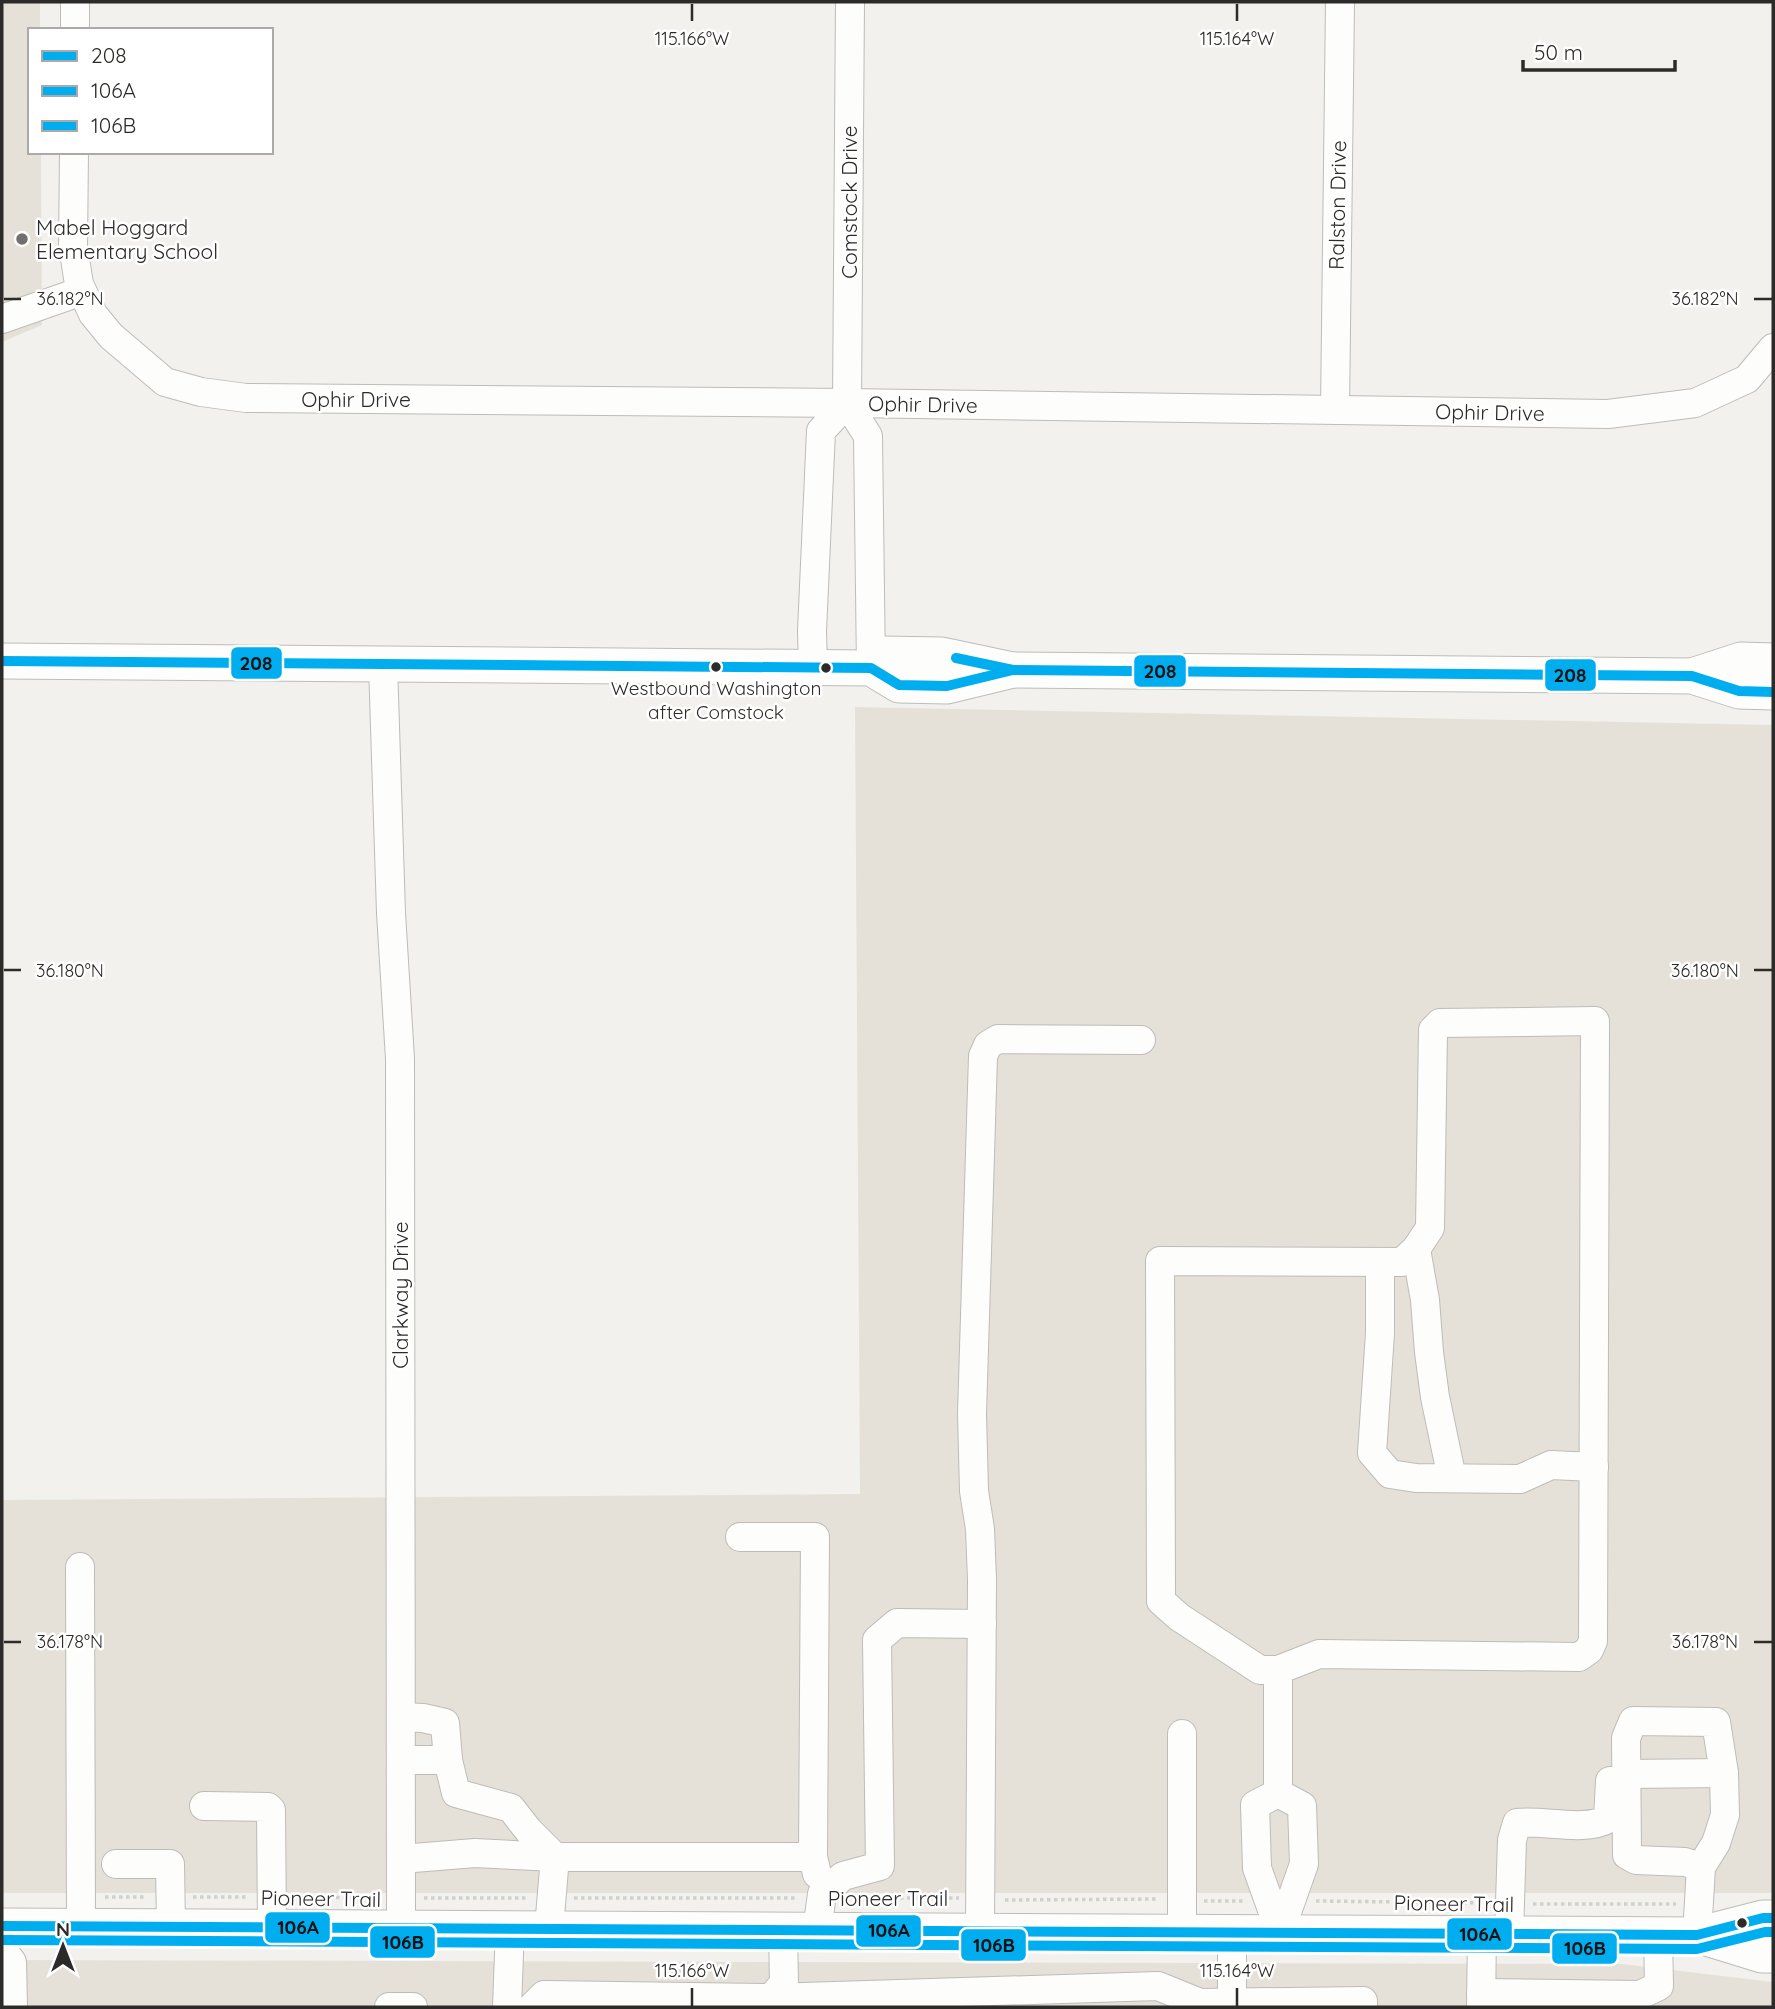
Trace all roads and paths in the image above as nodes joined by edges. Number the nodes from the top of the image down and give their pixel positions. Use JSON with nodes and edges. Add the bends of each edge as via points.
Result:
{"nodes":[{"id":1,"x":75,"y":2,"type":"edge"},
{"id":2,"x":850,"y":2,"type":"edge"},
{"id":3,"x":1340,"y":2,"type":"edge"},
{"id":4,"x":75,"y":28,"type":"edge"},
{"id":5,"x":74,"y":154,"type":"edge"},
{"id":6,"x":82,"y":291,"type":"junction"},
{"id":7,"x":2,"y":319,"type":"edge"},
{"id":8,"x":1773,"y":348,"type":"edge"},
{"id":9,"x":847,"y":403,"type":"junction"},
{"id":10,"x":1335,"y":409,"type":"junction"},
{"id":11,"x":2,"y":661,"type":"edge"},
{"id":12,"x":1773,"y":661,"type":"edge"},
{"id":13,"x":383,"y":664,"type":"junction"},
{"id":14,"x":813,"y":668,"type":"junction"},
{"id":15,"x":871,"y":668,"type":"junction"},
{"id":16,"x":1692,"y":676,"type":"junction"},
{"id":17,"x":1773,"y":692,"type":"edge"},
{"id":18,"x":1141,"y":1040,"type":"dead end"},
{"id":19,"x":1416,"y":1249,"type":"junction"},
{"id":20,"x":1380,"y":1262,"type":"junction"},
{"id":21,"x":1594,"y":1467,"type":"junction"},
{"id":22,"x":1452,"y":1478,"type":"junction"},
{"id":23,"x":740,"y":1537,"type":"dead end"},
{"id":24,"x":80,"y":1567,"type":"dead end"},
{"id":25,"x":982,"y":1624,"type":"junction"},
{"id":26,"x":1278,"y":1670,"type":"junction"},
{"id":27,"x":401,"y":1717,"type":"junction"},
{"id":28,"x":1182,"y":1734,"type":"dead end"},
{"id":29,"x":401,"y":1760,"type":"junction"},
{"id":30,"x":448,"y":1760,"type":"junction"},
{"id":31,"x":1618,"y":1772,"type":"junction"},
{"id":32,"x":1724,"y":1773,"type":"junction"},
{"id":33,"x":1278,"y":1793,"type":"junction"},
{"id":34,"x":204,"y":1806,"type":"dead end"},
{"id":35,"x":555,"y":1857,"type":"junction"},
{"id":36,"x":813,"y":1857,"type":"junction"},
{"id":37,"x":401,"y":1859,"type":"junction"},
{"id":38,"x":116,"y":1864,"type":"dead end"},
{"id":39,"x":1701,"y":1867,"type":"junction"},
{"id":40,"x":820,"y":1907,"type":"junction"},
{"id":41,"x":1280,"y":1911,"type":"junction"},
{"id":42,"x":81,"y":1912,"type":"junction"},
{"id":43,"x":171,"y":1912,"type":"junction"},
{"id":44,"x":272,"y":1912,"type":"junction"},
{"id":45,"x":401,"y":1913,"type":"junction"},
{"id":46,"x":550,"y":1913,"type":"junction"},
{"id":47,"x":980,"y":1914,"type":"junction"},
{"id":48,"x":1182,"y":1916,"type":"junction"},
{"id":49,"x":1773,"y":1918,"type":"edge"},
{"id":50,"x":1698,"y":1919,"type":"junction"},
{"id":51,"x":1500,"y":1924,"type":"junction"},
{"id":52,"x":510,"y":1928,"type":"junction"},
{"id":53,"x":783,"y":1930,"type":"junction"},
{"id":54,"x":1232,"y":1932,"type":"junction"},
{"id":55,"x":1658,"y":1935,"type":"junction"},
{"id":56,"x":3,"y":1941,"type":"edge"},
{"id":57,"x":1773,"y":1955,"type":"edge"},
{"id":58,"x":1481,"y":2000,"type":"edge"},
{"id":59,"x":1621,"y":2001,"type":"edge"},
{"id":60,"x":771,"y":2003,"type":"edge"},
{"id":61,"x":1232,"y":2003,"type":"junction"},
{"id":62,"x":1200,"y":2005,"type":"edge"},
{"id":63,"x":13,"y":2007,"type":"edge"},
{"id":64,"x":389,"y":2007,"type":"edge"},
{"id":65,"x":413,"y":2007,"type":"edge"},
{"id":66,"x":507,"y":2007,"type":"edge"},
{"id":67,"x":532,"y":2007,"type":"edge"},
{"id":68,"x":1363,"y":2007,"type":"edge"}],
"edges":[{"from":1,"to":4,"type":"street"},
{"from":2,"to":9,"type":"street","name":"Comstock Drive"},
{"from":3,"to":10,"type":"street","name":"Ralston Drive"},
{"from":5,"to":6,"type":"street","name":"Ophir Drive","via":[[73,246]]},
{"from":6,"to":7,"type":"street"},
{"from":6,"to":9,"type":"street","name":"Ophir Drive","via":[[111,336],[165,382],[201,392],[246,398]]},
{"from":8,"to":10,"type":"street","name":"Ophir Drive","via":[[1747,379],[1695,403],[1608,414]]},
{"from":9,"to":10,"type":"street","name":"Ophir Drive"},
{"from":9,"to":14,"type":"street","via":[[821,431]]},
{"from":9,"to":15,"type":"street","via":[[868,436]]},
{"from":11,"to":13,"type":"main road"},
{"from":12,"to":16,"type":"main road","via":[[1741,660]]},
{"from":13,"to":14,"type":"main road"},
{"from":13,"to":27,"type":"street","name":"Clarkway Drive","via":[[400,1059]]},
{"from":14,"to":15,"type":"main road"},
{"from":15,"to":16,"type":"main road","via":[[899,685],[947,686],[1013,670]]},
{"from":16,"to":17,"type":"main road","via":[[1739,691]]},
{"from":18,"to":25,"type":"street","via":[[998,1039],[988,1045],[983,1056],[972,1414]]},
{"from":19,"to":20,"type":"street","via":[[1402,1262]]},
{"from":19,"to":21,"type":"street","via":[[1430,1228],[1433,1030],[1440,1023],[1595,1021]]},
{"from":19,"to":22,"type":"street","via":[[1435,1397]]},
{"from":20,"to":22,"type":"street","via":[[1372,1453],[1390,1474]]},
{"from":20,"to":26,"type":"street","via":[[1160,1261],[1161,1601],[1179,1618],[1260,1670]]},
{"from":21,"to":22,"type":"street","via":[[1551,1465],[1520,1479]]},
{"from":21,"to":26,"type":"street","via":[[1593,1641],[1579,1657],[1319,1654]]},
{"from":23,"to":36,"type":"street","via":[[815,1537]]},
{"from":24,"to":42,"type":"street"},
{"from":25,"to":40,"type":"street","via":[[897,1623],[877,1640],[880,1866],[843,1876]]},
{"from":25,"to":47,"type":"street"},
{"from":26,"to":33,"type":"street"},
{"from":27,"to":29,"type":"street","name":"Clarkway Drive"},
{"from":27,"to":30,"type":"street","via":[[445,1723]]},
{"from":28,"to":48,"type":"street"},
{"from":29,"to":30,"type":"street"},
{"from":29,"to":37,"type":"street","name":"Clarkway Drive"},
{"from":30,"to":35,"type":"street","via":[[456,1793],[511,1808]]},
{"from":31,"to":32,"type":"street"},
{"from":31,"to":32,"type":"street","via":[[1633,1721],[1716,1722]]},
{"from":31,"to":39,"type":"street","via":[[1627,1855]]},
{"from":31,"to":51,"type":"street","via":[[1608,1819],[1596,1825],[1517,1823]]},
{"from":32,"to":39,"type":"street","via":[[1726,1815]]},
{"from":33,"to":41,"type":"street","via":[[1255,1805],[1257,1868]]},
{"from":33,"to":41,"type":"street","via":[[1302,1806],[1304,1864]]},
{"from":34,"to":44,"type":"street","via":[[271,1810]]},
{"from":35,"to":36,"type":"street"},
{"from":35,"to":37,"type":"street","via":[[475,1853]]},
{"from":35,"to":46,"type":"street"},
{"from":36,"to":40,"type":"street"},
{"from":37,"to":45,"type":"street","name":"Clarkway Drive"},
{"from":38,"to":43,"type":"street","via":[[170,1864]]},
{"from":39,"to":50,"type":"street"},
{"from":40,"to":46,"type":"path","name":"Pioneer Trail"},
{"from":40,"to":47,"type":"main road"},
{"from":40,"to":47,"type":"path","name":"Pioneer Trail"},
{"from":40,"to":53,"type":"main road"},
{"from":41,"to":48,"type":"path","name":"Pioneer Trail"},
{"from":41,"to":51,"type":"main road"},
{"from":41,"to":51,"type":"path","name":"Pioneer Trail"},
{"from":41,"to":54,"type":"main road"},
{"from":42,"to":43,"type":"main road"},
{"from":42,"to":43,"type":"path","name":"Pioneer Trail"},
{"from":42,"to":56,"type":"main road"},
{"from":43,"to":44,"type":"main road"},
{"from":43,"to":44,"type":"path","name":"Pioneer Trail"},
{"from":44,"to":45,"type":"main road"},
{"from":44,"to":45,"type":"path","name":"Pioneer Trail"},
{"from":45,"to":46,"type":"path","name":"Pioneer Trail"},
{"from":45,"to":52,"type":"main road"},
{"from":46,"to":52,"type":"main road"},
{"from":46,"to":53,"type":"main road"},
{"from":47,"to":48,"type":"main road"},
{"from":47,"to":48,"type":"path","name":"Pioneer Trail"},
{"from":48,"to":54,"type":"main road"},
{"from":49,"to":50,"type":"main road"},
{"from":50,"to":51,"type":"path","name":"Pioneer Trail"},
{"from":50,"to":55,"type":"main road"},
{"from":50,"to":57,"type":"main road","via":[[1762,1955]]},
{"from":51,"to":55,"type":"main road"},
{"from":51,"to":58,"type":"street"},
{"from":52,"to":66,"type":"street"},
{"from":53,"to":60,"type":"street","via":[[784,1983]]},
{"from":54,"to":61,"type":"street"},
{"from":55,"to":59,"type":"street","via":[[1659,1986]]},
{"from":56,"to":63,"type":"street","via":[[12,1962]]},
{"from":58,"to":59,"type":"street"},
{"from":60,"to":62,"type":"street","via":[[1158,1986]]},
{"from":60,"to":67,"type":"street","via":[[544,1995]]},
{"from":61,"to":62,"type":"street"},
{"from":61,"to":68,"type":"street","via":[[1363,2001]]},
{"from":64,"to":65,"type":"street"}]}
